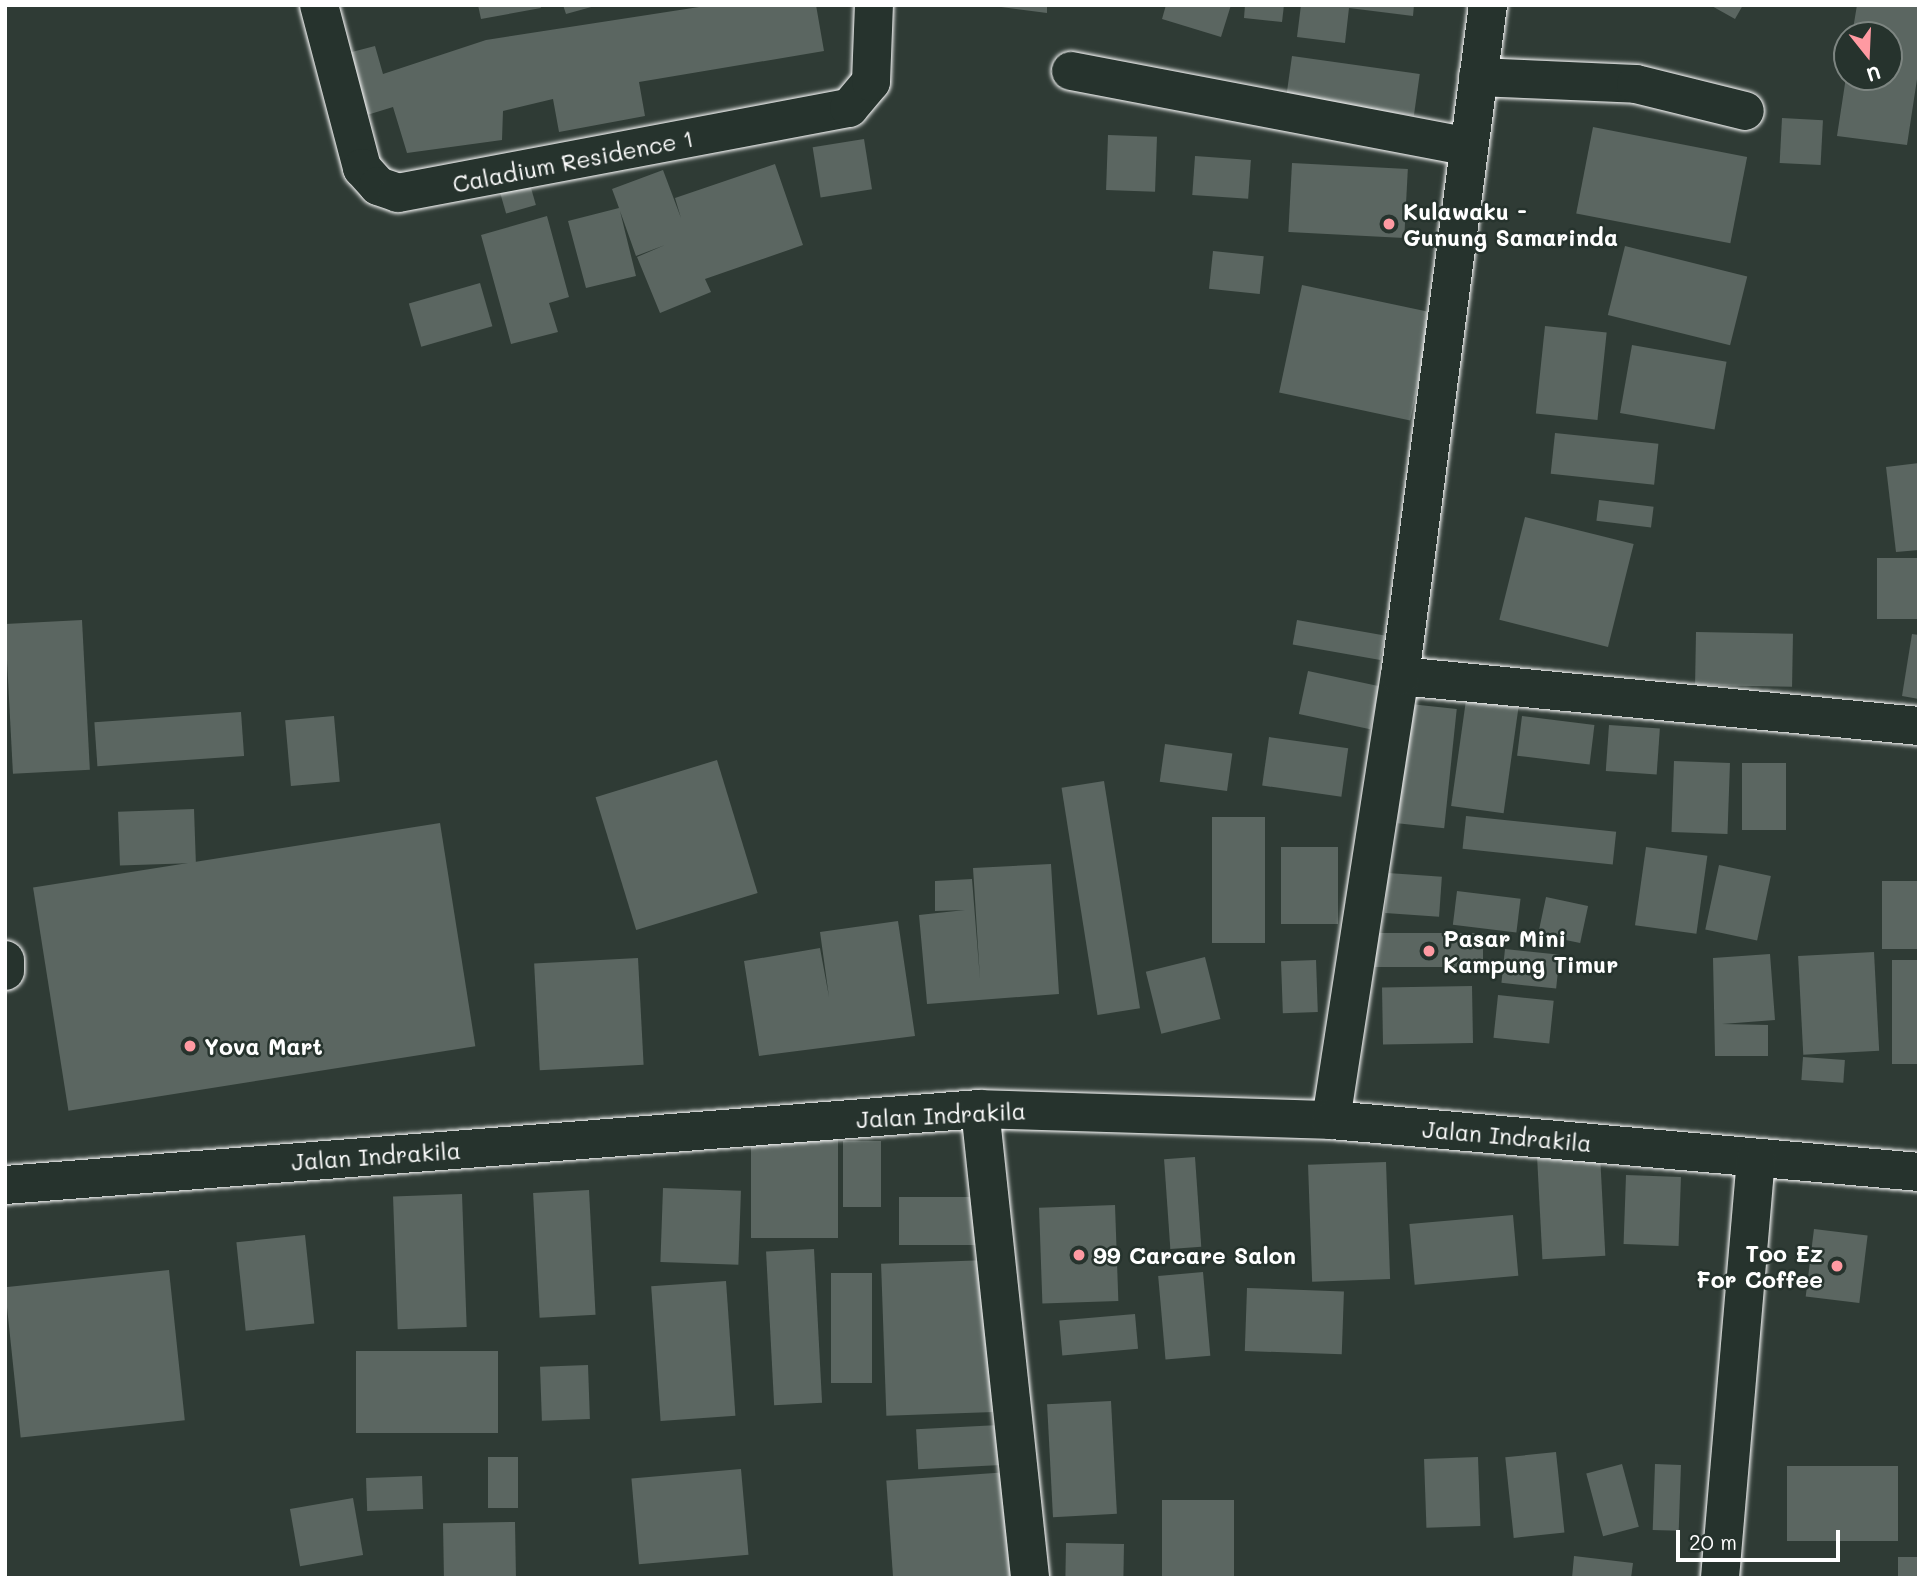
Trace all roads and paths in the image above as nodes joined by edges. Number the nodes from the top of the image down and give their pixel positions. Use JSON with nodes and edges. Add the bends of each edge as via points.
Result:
{"nodes":[{"id":1,"x":319,"y":5,"type":"edge"},
{"id":2,"x":874,"y":5,"type":"edge"},
{"id":3,"x":1488,"y":5,"type":"edge"},
{"id":4,"x":1071,"y":71,"type":"dead end"},
{"id":5,"x":1478,"y":77,"type":"junction"},
{"id":6,"x":1745,"y":110,"type":"dead end"},
{"id":7,"x":1469,"y":147,"type":"junction"},
{"id":8,"x":1400,"y":676,"type":"junction"},
{"id":9,"x":1919,"y":726,"type":"edge"},
{"id":10,"x":5,"y":960,"type":"edge"},
{"id":11,"x":5,"y":971,"type":"edge"},
{"id":12,"x":980,"y":1109,"type":"junction"},
{"id":13,"x":1331,"y":1120,"type":"junction"},
{"id":14,"x":1756,"y":1159,"type":"junction"},
{"id":15,"x":1919,"y":1172,"type":"edge"},
{"id":16,"x":5,"y":1185,"type":"edge"},
{"id":17,"x":1030,"y":1578,"type":"edge"},
{"id":18,"x":1720,"y":1578,"type":"edge"}],
"edges":[{"from":1,"to":2,"type":"street","name":"Caladium Residence 1","via":[[362,168],[378,186],[398,193],[849,108],[871,82]]},
{"from":3,"to":5,"type":"street"},
{"from":4,"to":7,"type":"street"},
{"from":5,"to":6,"type":"street","via":[[1636,84]]},
{"from":5,"to":7,"type":"street"},
{"from":7,"to":8,"type":"street"},
{"from":8,"to":9,"type":"street"},
{"from":8,"to":13,"type":"street"},
{"from":10,"to":11,"type":"street"},
{"from":12,"to":13,"type":"street","name":"Jalan Indrakila"},
{"from":12,"to":16,"type":"street","name":"Jalan Indrakila"},
{"from":12,"to":17,"type":"street"},
{"from":13,"to":14,"type":"street","name":"Jalan Indrakila"},
{"from":14,"to":15,"type":"street","name":"Jalan Indrakila"},
{"from":14,"to":18,"type":"street"}]}
